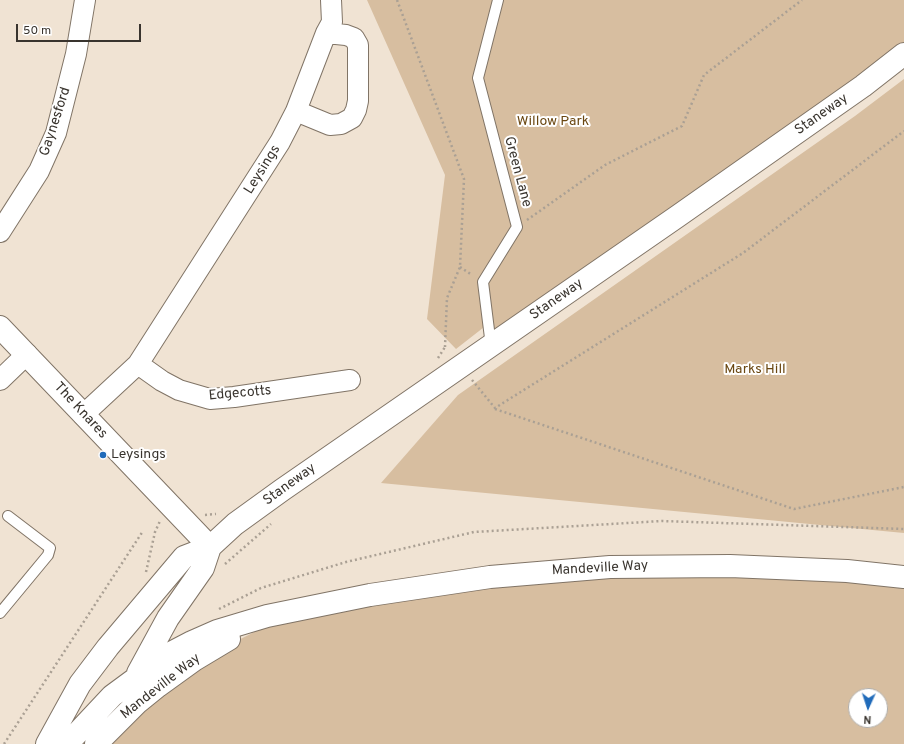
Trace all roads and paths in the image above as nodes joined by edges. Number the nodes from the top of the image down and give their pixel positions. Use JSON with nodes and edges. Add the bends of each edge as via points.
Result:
{"nodes":[{"id":1,"x":85,"y":0,"type":"edge"},
{"id":2,"x":331,"y":0,"type":"edge"},
{"id":3,"x":397,"y":0,"type":"edge"},
{"id":4,"x":498,"y":0,"type":"edge"},
{"id":5,"x":802,"y":0,"type":"edge"},
{"id":6,"x":326,"y":33,"type":"junction"},
{"id":7,"x":904,"y":54,"type":"edge"},
{"id":8,"x":296,"y":111,"type":"junction"},
{"id":9,"x":904,"y":131,"type":"edge"},
{"id":10,"x":517,"y":227,"type":"junction"},
{"id":11,"x":0,"y":232,"type":"edge"},
{"id":12,"x":0,"y":327,"type":"edge"},
{"id":13,"x":491,"y":346,"type":"junction"},
{"id":14,"x":445,"y":348,"type":"dead end"},
{"id":15,"x":27,"y":354,"type":"junction"},
{"id":16,"x":138,"y":364,"type":"junction"},
{"id":17,"x":461,"y":367,"type":"junction"},
{"id":18,"x":0,"y":380,"type":"edge"},
{"id":19,"x":350,"y":380,"type":"dead end"},
{"id":20,"x":495,"y":408,"type":"junction"},
{"id":21,"x":83,"y":416,"type":"junction"},
{"id":22,"x":904,"y":487,"type":"edge"},
{"id":23,"x":8,"y":516,"type":"dead end"},
{"id":24,"x":276,"y":519,"type":"dead end"},
{"id":25,"x":904,"y":529,"type":"edge"},
{"id":26,"x":143,"y":532,"type":"dead end"},
{"id":27,"x":210,"y":547,"type":"junction"},
{"id":28,"x":221,"y":568,"type":"dead end"},
{"id":29,"x":904,"y":577,"type":"edge"},
{"id":30,"x":298,"y":610,"type":"junction"},
{"id":31,"x":215,"y":612,"type":"dead end"},
{"id":32,"x":0,"y":613,"type":"edge"},
{"id":33,"x":136,"y":678,"type":"junction"},
{"id":34,"x":99,"y":740,"type":"edge"},
{"id":35,"x":4,"y":744,"type":"edge"},
{"id":36,"x":47,"y":744,"type":"edge"},
{"id":37,"x":67,"y":744,"type":"edge"}],
"edges":[{"from":1,"to":11,"type":"street","name":"Gaynesford","via":[[76,54],[56,133],[39,171]]},
{"from":2,"to":6,"type":"street","name":"Leysings","via":[[332,22]]},
{"from":3,"to":14,"type":"path","via":[[464,179],[460,267],[447,298]]},
{"from":4,"to":10,"type":"lane","name":"Green Lane","via":[[478,78]]},
{"from":5,"to":10,"type":"path","via":[[704,75],[682,126],[605,165]]},
{"from":6,"to":8,"type":"street","name":"Leysings"},
{"from":6,"to":8,"type":"street","via":[[354,38],[358,45],[356,110],[352,118],[341,124],[330,125]]},
{"from":7,"to":13,"type":"main road","name":"Staneway","via":[[850,95]]},
{"from":8,"to":16,"type":"street","name":"Leysings","via":[[280,142],[225,231]]},
{"from":9,"to":20,"type":"path","via":[[743,253]]},
{"from":10,"to":13,"type":"lane","name":"Green Lane","via":[[483,282]]},
{"from":12,"to":15,"type":"main road","name":"The Knares"},
{"from":13,"to":17,"type":"main road","name":"Staneway"},
{"from":15,"to":18,"type":"street"},
{"from":15,"to":21,"type":"main road","name":"The Knares"},
{"from":16,"to":19,"type":"street","name":"Edgecotts","via":[[179,390],[210,398],[234,397]]},
{"from":16,"to":21,"type":"street","name":"Leysings"},
{"from":17,"to":20,"type":"path"},
{"from":17,"to":27,"type":"main road","name":"Staneway","via":[[282,490],[235,524]]},
{"from":20,"to":22,"type":"path","via":[[794,509]]},
{"from":21,"to":27,"type":"main road","name":"The Knares"},
{"from":23,"to":32,"type":"lane","via":[[50,548],[48,555]]},
{"from":24,"to":28,"type":"path"},
{"from":25,"to":31,"type":"path","via":[[662,521],[474,532],[346,562],[268,586]]},
{"from":26,"to":35,"type":"path"},
{"from":27,"to":33,"type":"main road","name":"Staneway","via":[[203,568],[168,618]]},
{"from":27,"to":36,"type":"main road","name":"Staneway","via":[[184,557],[116,636],[80,684]]},
{"from":29,"to":30,"type":"main road","name":"Mandeville Way","via":[[847,571],[746,567],[610,566],[490,577],[370,595]]},
{"from":30,"to":33,"type":"main road","name":"Mandeville Way","via":[[217,631],[169,654]]},
{"from":30,"to":34,"type":"main road","name":"Mandeville Way","via":[[244,632],[194,660],[137,704]]},
{"from":33,"to":34,"type":"main road","name":"Staneway","via":[[111,724]]},
{"from":33,"to":37,"type":"main road","name":"Mandeville Way","via":[[96,711]]}]}
